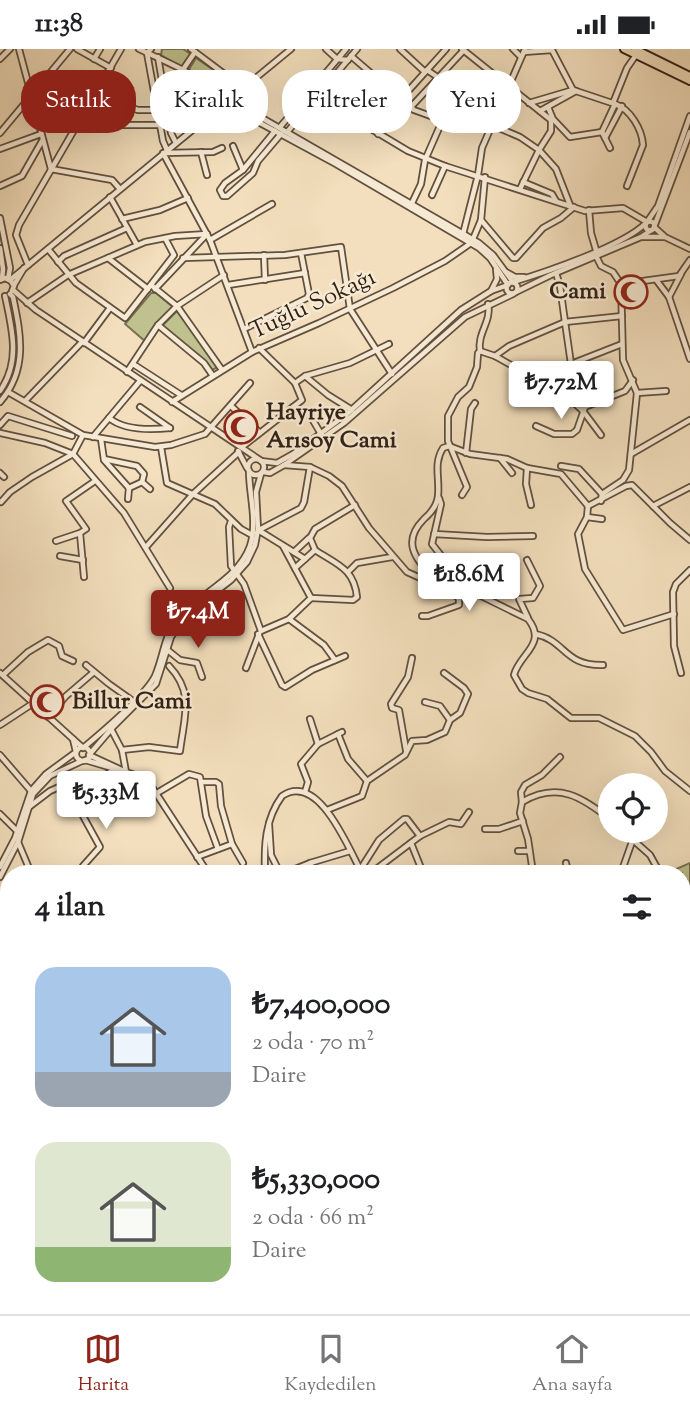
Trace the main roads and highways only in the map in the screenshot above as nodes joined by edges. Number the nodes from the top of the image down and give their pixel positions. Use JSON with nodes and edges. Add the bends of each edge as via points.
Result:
{"nodes":[{"id":1,"x":624,"y":49,"type":"edge"},
{"id":2,"x":635,"y":52,"type":"edge"},
{"id":3,"x":648,"y":52,"type":"edge"},
{"id":4,"x":688,"y":77,"type":"edge"},
{"id":5,"x":690,"y":88,"type":"edge"}],
"edges":[{"from":1,"to":2,"type":"main road"},
{"from":2,"to":3,"type":"main road"},
{"from":2,"to":4,"type":"main road"},
{"from":3,"to":4,"type":"main road"},
{"from":4,"to":5,"type":"main road"}]}
